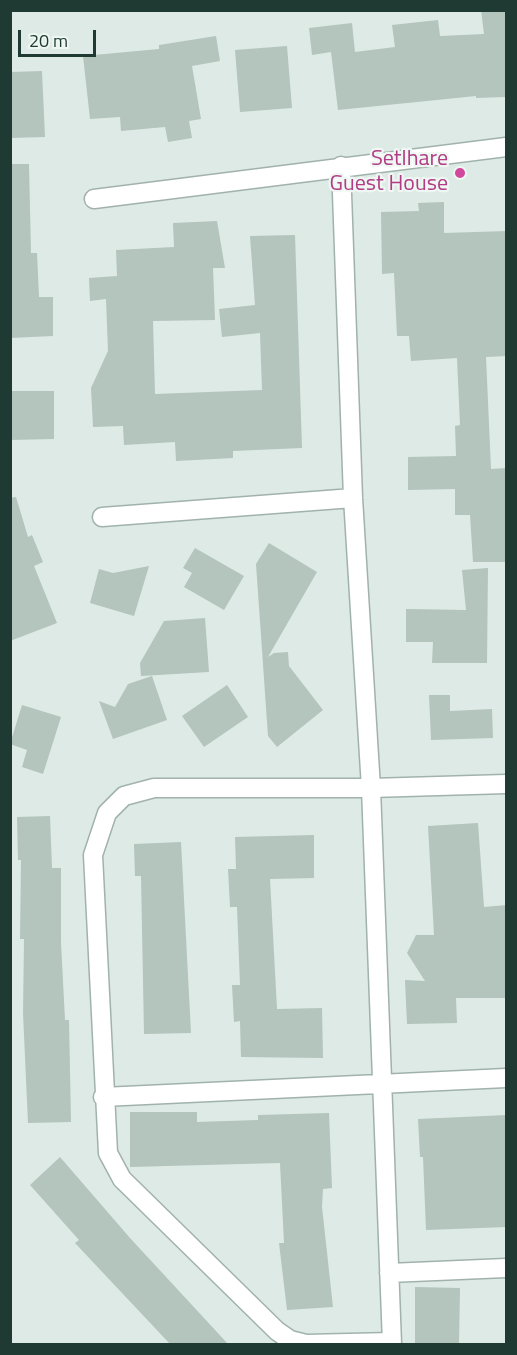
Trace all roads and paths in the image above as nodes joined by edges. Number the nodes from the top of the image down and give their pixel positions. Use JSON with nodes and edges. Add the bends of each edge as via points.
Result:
{"nodes":[{"id":1,"x":507,"y":147,"type":"edge"},
{"id":2,"x":341,"y":166,"type":"junction"},
{"id":3,"x":94,"y":199,"type":"dead end"},
{"id":4,"x":353,"y":498,"type":"junction"},
{"id":5,"x":102,"y":517,"type":"dead end"},
{"id":6,"x":507,"y":784,"type":"edge"},
{"id":7,"x":371,"y":788,"type":"junction"},
{"id":8,"x":507,"y":1078,"type":"edge"},
{"id":9,"x":384,"y":1085,"type":"junction"},
{"id":10,"x":103,"y":1096,"type":"junction"},
{"id":11,"x":507,"y":1268,"type":"edge"},
{"id":12,"x":389,"y":1273,"type":"junction"},
{"id":13,"x":392,"y":1343,"type":"edge"}],
"edges":[{"from":1,"to":2,"type":"street"},
{"from":2,"to":3,"type":"street"},
{"from":2,"to":4,"type":"street"},
{"from":4,"to":5,"type":"street"},
{"from":4,"to":7,"type":"street"},
{"from":6,"to":7,"type":"street"},
{"from":7,"to":9,"type":"street"},
{"from":7,"to":10,"type":"street","via":[[154,788],[124,796],[107,813],[93,855]]},
{"from":8,"to":9,"type":"street"},
{"from":9,"to":10,"type":"street"},
{"from":9,"to":12,"type":"street"},
{"from":10,"to":13,"type":"street","via":[[108,1153],[122,1179],[277,1331],[306,1344]]},
{"from":11,"to":12,"type":"street"},
{"from":12,"to":13,"type":"street"}]}
